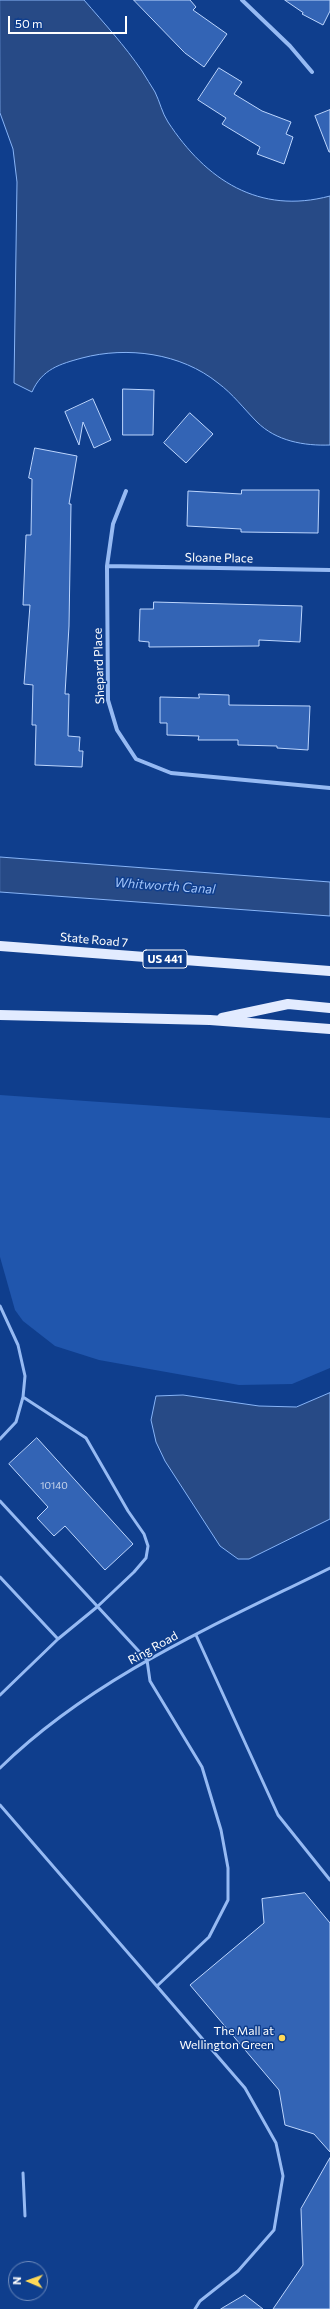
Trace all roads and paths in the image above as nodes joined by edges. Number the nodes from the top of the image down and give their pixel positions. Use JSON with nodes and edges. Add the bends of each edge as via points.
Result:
{"nodes":[{"id":1,"x":242,"y":0,"type":"edge"},
{"id":2,"x":312,"y":72,"type":"dead end"},
{"id":3,"x":126,"y":491,"type":"dead end"},
{"id":4,"x":107,"y":566,"type":"junction"},
{"id":5,"x":330,"y":570,"type":"edge"},
{"id":6,"x":330,"y":788,"type":"edge"},
{"id":7,"x":0,"y":946,"type":"edge"},
{"id":8,"x":330,"y":971,"type":"edge"},
{"id":9,"x":330,"y":1008,"type":"edge"},
{"id":10,"x":0,"y":1015,"type":"edge"},
{"id":11,"x":210,"y":1020,"type":"junction"},
{"id":12,"x":330,"y":1029,"type":"edge"},
{"id":13,"x":0,"y":1306,"type":"edge"},
{"id":14,"x":23,"y":1397,"type":"junction"},
{"id":15,"x":0,"y":1439,"type":"edge"},
{"id":16,"x":0,"y":1501,"type":"edge"},
{"id":17,"x":330,"y":1568,"type":"edge"},
{"id":18,"x":0,"y":1577,"type":"edge"},
{"id":19,"x":98,"y":1607,"type":"junction"},
{"id":20,"x":196,"y":1635,"type":"junction"},
{"id":21,"x":58,"y":1639,"type":"junction"},
{"id":22,"x":147,"y":1660,"type":"junction"},
{"id":23,"x":0,"y":1695,"type":"edge"},
{"id":24,"x":0,"y":1768,"type":"edge"},
{"id":25,"x":0,"y":1805,"type":"edge"},
{"id":26,"x":330,"y":1880,"type":"edge"},
{"id":27,"x":157,"y":1986,"type":"junction"},
{"id":28,"x":23,"y":2173,"type":"dead end"},
{"id":29,"x":25,"y":2216,"type":"dead end"},
{"id":30,"x":195,"y":2309,"type":"edge"}],
"edges":[{"from":1,"to":2,"type":"street","via":[[290,46]]},
{"from":3,"to":4,"type":"street","name":"Shepard Place","via":[[113,524]]},
{"from":4,"to":5,"type":"street","name":"Sloane Place"},
{"from":4,"to":6,"type":"street","name":"Shepard Place","via":[[108,700],[117,730],[136,759],[172,773]]},
{"from":7,"to":8,"type":"main road","name":"State Road 7","number":"US 441"},
{"from":9,"to":11,"type":"main road","via":[[288,1004]]},
{"from":10,"to":11,"type":"main road"},
{"from":11,"to":12,"type":"main road"},
{"from":13,"to":14,"type":"lane","via":[[18,1345],[25,1376]]},
{"from":14,"to":15,"type":"lane","via":[[16,1422]]},
{"from":14,"to":19,"type":"lane","via":[[86,1438],[144,1534],[148,1546],[146,1558]]},
{"from":16,"to":19,"type":"lane"},
{"from":17,"to":20,"type":"lane","name":"Ring Road"},
{"from":18,"to":21,"type":"lane"},
{"from":19,"to":21,"type":"lane"},
{"from":19,"to":22,"type":"lane"},
{"from":20,"to":22,"type":"lane","name":"Ring Road"},
{"from":20,"to":26,"type":"lane","via":[[278,1815]]},
{"from":21,"to":23,"type":"lane"},
{"from":22,"to":24,"type":"lane","name":"Ring Road","via":[[79,1704]]},
{"from":22,"to":27,"type":"lane","via":[[150,1681],[202,1767],[221,1830],[228,1868],[228,1900],[209,1936]]},
{"from":25,"to":27,"type":"lane"},
{"from":27,"to":30,"type":"lane","via":[[245,2088],[276,2143],[283,2176],[274,2230],[238,2271],[200,2301]]},
{"from":28,"to":29,"type":"lane"}]}
